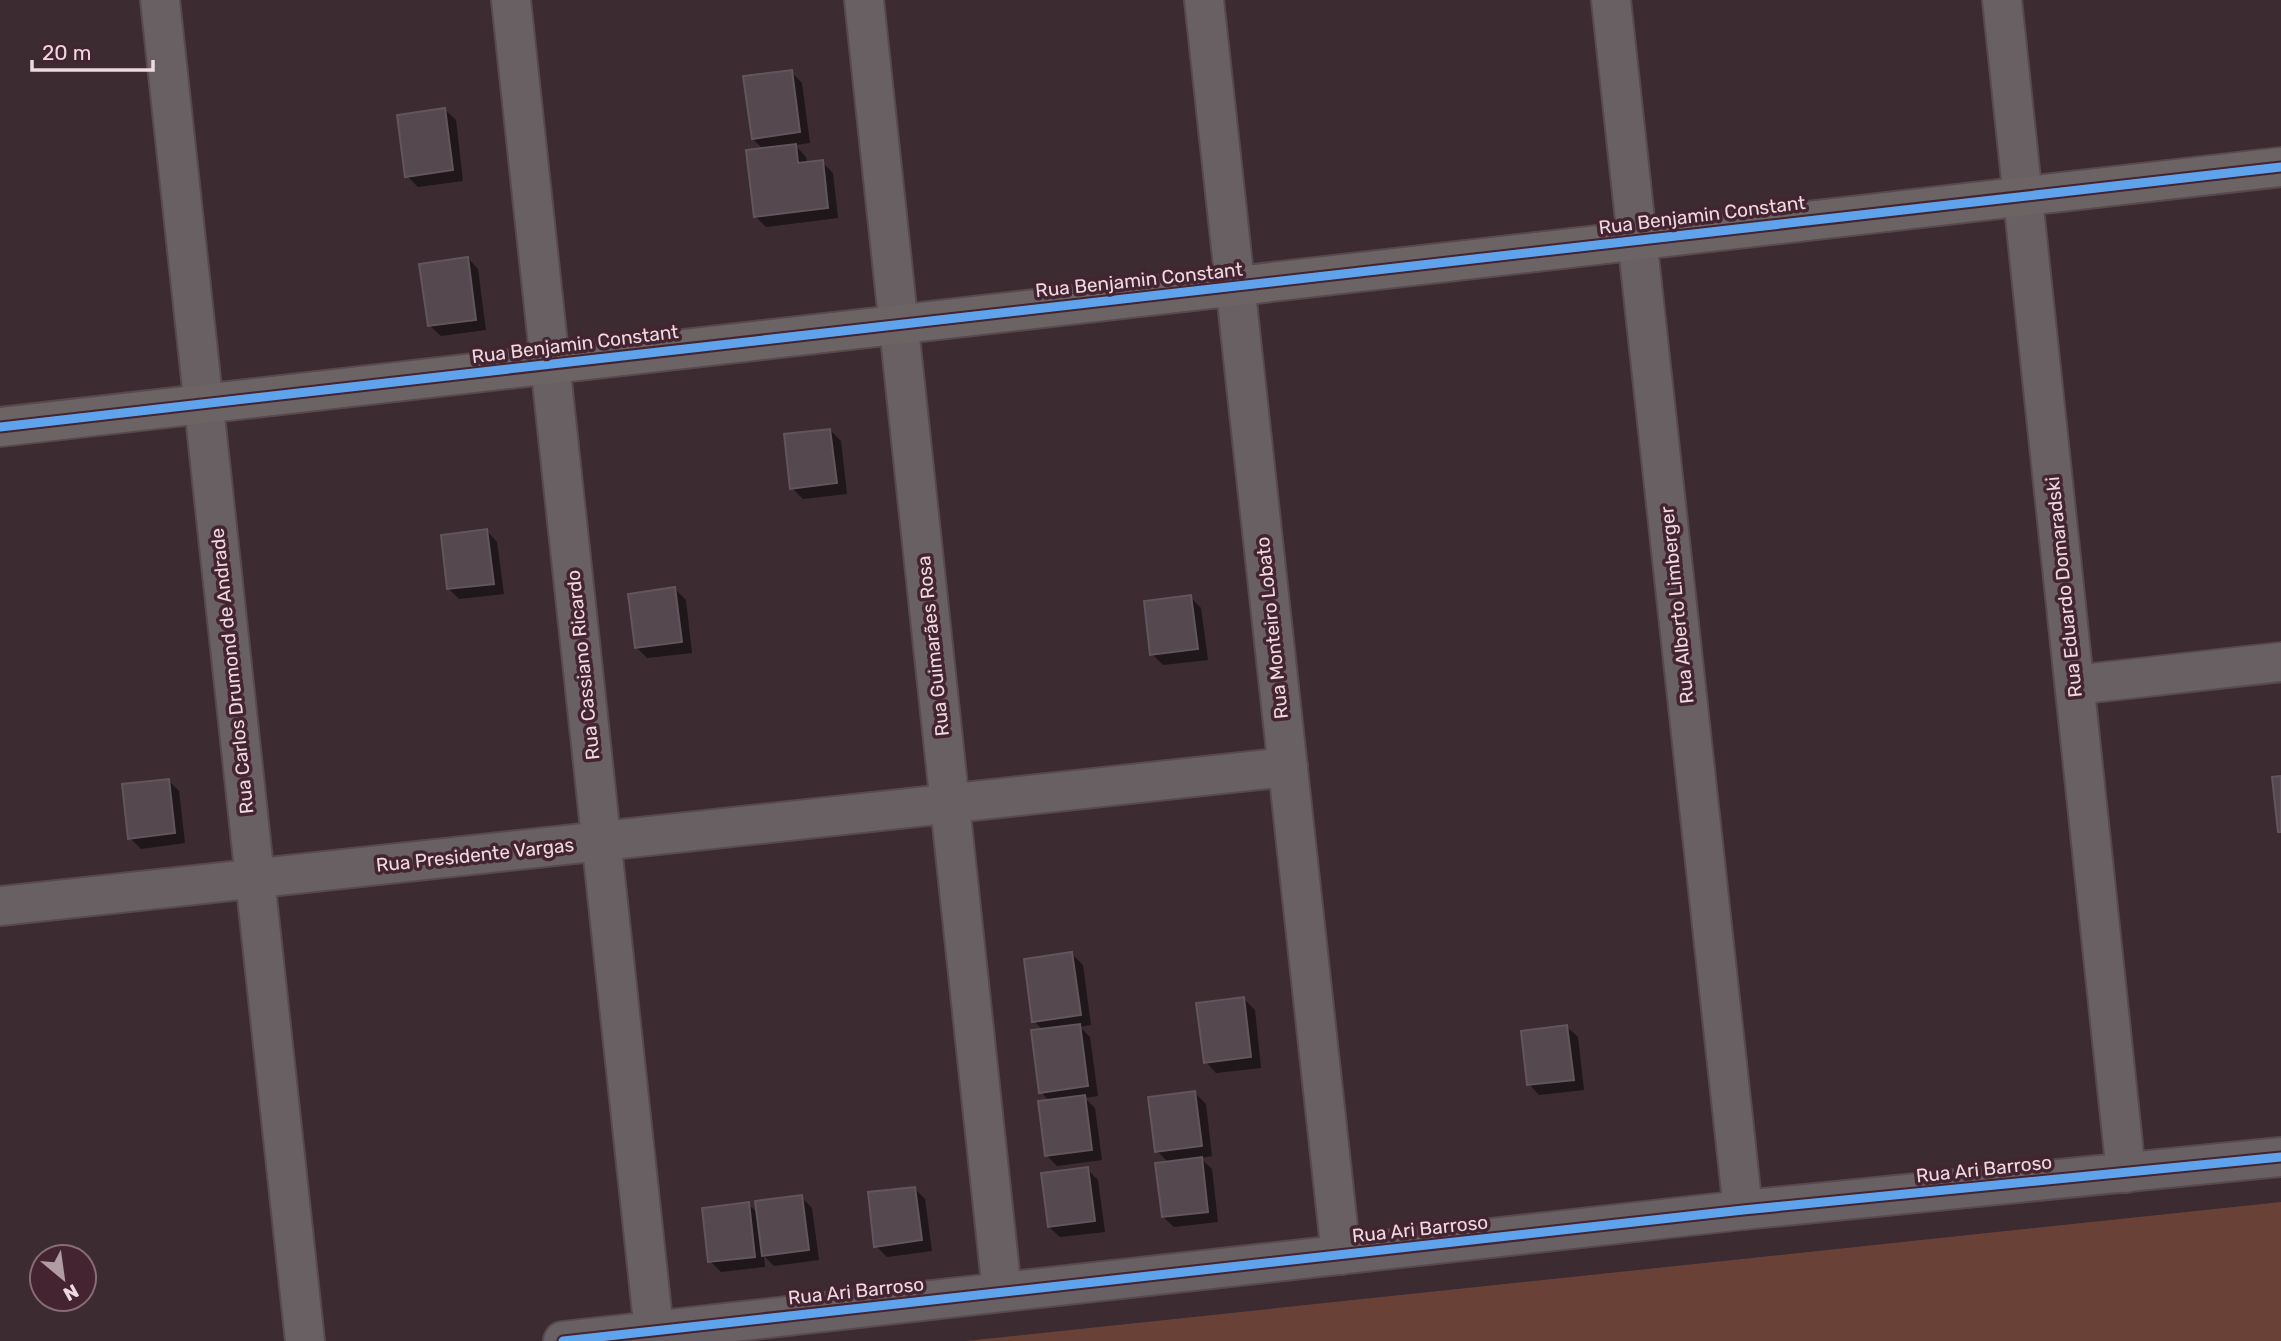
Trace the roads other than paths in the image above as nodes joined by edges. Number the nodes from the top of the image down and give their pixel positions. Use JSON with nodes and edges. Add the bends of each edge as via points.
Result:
{"nodes":[{"id":1,"x":160,"y":0,"type":"edge"},
{"id":2,"x":511,"y":0,"type":"edge"},
{"id":3,"x":864,"y":0,"type":"edge"},
{"id":4,"x":1204,"y":0,"type":"edge"},
{"id":5,"x":1611,"y":0,"type":"edge"},
{"id":6,"x":2002,"y":0,"type":"edge"},
{"id":7,"x":2281,"y":167,"type":"edge"},
{"id":8,"x":2023,"y":197,"type":"junction"},
{"id":9,"x":1637,"y":240,"type":"junction"},
{"id":10,"x":1235,"y":286,"type":"junction"},
{"id":11,"x":898,"y":325,"type":"junction"},
{"id":12,"x":551,"y":365,"type":"junction"},
{"id":13,"x":203,"y":404,"type":"junction"},
{"id":14,"x":0,"y":427,"type":"edge"},
{"id":15,"x":2281,"y":662,"type":"edge"},
{"id":16,"x":2075,"y":685,"type":"junction"},
{"id":17,"x":1287,"y":767,"type":"junction"},
{"id":18,"x":950,"y":804,"type":"junction"},
{"id":19,"x":601,"y":841,"type":"junction"},
{"id":20,"x":255,"y":879,"type":"junction"},
{"id":21,"x":0,"y":906,"type":"edge"},
{"id":22,"x":2281,"y":1157,"type":"edge"},
{"id":23,"x":2126,"y":1173,"type":"junction"},
{"id":24,"x":1743,"y":1210,"type":"junction"},
{"id":25,"x":1341,"y":1255,"type":"junction"},
{"id":26,"x":1002,"y":1292,"type":"junction"},
{"id":27,"x":654,"y":1331,"type":"junction"},
{"id":28,"x":305,"y":1341,"type":"edge"},
{"id":29,"x":563,"y":1341,"type":"edge"}],
"edges":[{"from":1,"to":13,"type":"street","name":"Rua Carlos Drumond de Andrade"},
{"from":2,"to":12,"type":"street","name":"Rua Cassiano Ricardo"},
{"from":3,"to":11,"type":"street","name":"Rua Guimarães Rosa"},
{"from":4,"to":10,"type":"street","name":"Rua Monteiro Lobato"},
{"from":5,"to":9,"type":"street","name":"Rua Alberto Limberger"},
{"from":6,"to":8,"type":"street","name":"Rua Eduardo Domaradski"},
{"from":7,"to":8,"type":"street","name":"Rua Benjamin Constant"},
{"from":8,"to":9,"type":"street","name":"Rua Benjamin Constant"},
{"from":8,"to":16,"type":"street","name":"Rua Eduardo Domaradski"},
{"from":9,"to":10,"type":"street","name":"Rua Benjamin Constant"},
{"from":9,"to":24,"type":"street","name":"Rua Alberto Limberger"},
{"from":10,"to":11,"type":"street","name":"Rua Benjamin Constant"},
{"from":10,"to":17,"type":"street","name":"Rua Monteiro Lobato"},
{"from":11,"to":12,"type":"street","name":"Rua Benjamin Constant"},
{"from":11,"to":18,"type":"street","name":"Rua Guimarães Rosa"},
{"from":12,"to":13,"type":"street","name":"Rua Benjamin Constant"},
{"from":12,"to":19,"type":"street","name":"Rua Cassiano Ricardo"},
{"from":13,"to":14,"type":"street","name":"Rua Benjamin Constant"},
{"from":13,"to":20,"type":"street","name":"Rua Carlos Drumond de Andrade"},
{"from":15,"to":16,"type":"street"},
{"from":16,"to":23,"type":"street","name":"Rua Eduardo Domaradski"},
{"from":17,"to":18,"type":"street","name":"Rua Presidente Vargas"},
{"from":17,"to":25,"type":"street","name":"Rua Monteiro Lobato"},
{"from":18,"to":19,"type":"street","name":"Rua Presidente Vargas"},
{"from":18,"to":26,"type":"street","name":"Rua Guimarães Rosa"},
{"from":19,"to":20,"type":"street","name":"Rua Presidente Vargas"},
{"from":19,"to":27,"type":"street","name":"Rua Cassiano Ricardo"},
{"from":20,"to":21,"type":"street","name":"Rua Presidente Vargas"},
{"from":20,"to":28,"type":"street","name":"Rua Carlos Drumond de Andrade"},
{"from":22,"to":23,"type":"street","name":"Rua Ari Barroso"},
{"from":23,"to":24,"type":"street","name":"Rua Ari Barroso"},
{"from":24,"to":25,"type":"street","name":"Rua Ari Barroso"},
{"from":25,"to":26,"type":"street","name":"Rua Ari Barroso"},
{"from":26,"to":27,"type":"street","name":"Rua Ari Barroso"},
{"from":27,"to":29,"type":"street","name":"Rua Ari Barroso"}]}
